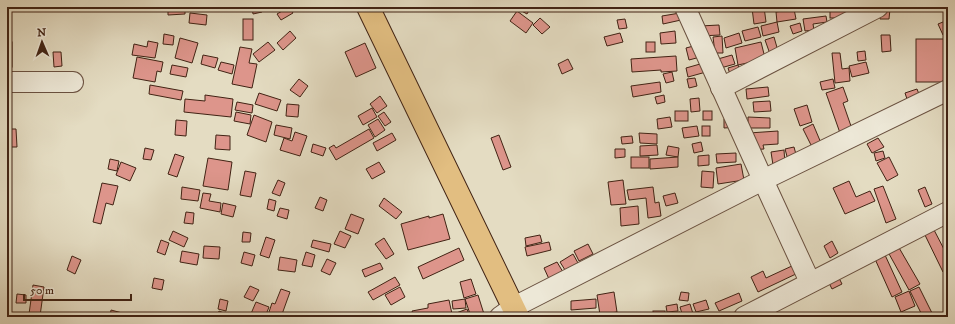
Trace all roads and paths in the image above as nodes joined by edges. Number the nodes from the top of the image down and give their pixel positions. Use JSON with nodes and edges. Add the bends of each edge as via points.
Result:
{"nodes":[{"id":1,"x":368,"y":7,"type":"edge"},
{"id":2,"x":685,"y":7,"type":"edge"},
{"id":3,"x":878,"y":7,"type":"edge"},
{"id":4,"x":7,"y":82,"type":"edge"},
{"id":5,"x":72,"y":82,"type":"dead end"},
{"id":6,"x":721,"y":88,"type":"junction"},
{"id":7,"x":948,"y":90,"type":"edge"},
{"id":8,"x":763,"y":180,"type":"junction"},
{"id":9,"x":948,"y":212,"type":"edge"},
{"id":10,"x":810,"y":282,"type":"junction"},
{"id":11,"x":511,"y":314,"type":"edge"},
{"id":12,"x":744,"y":317,"type":"edge"}],
"edges":[{"from":1,"to":11,"type":"main road"},
{"from":2,"to":6,"type":"street"},
{"from":3,"to":6,"type":"street"},
{"from":4,"to":5,"type":"street"},
{"from":6,"to":8,"type":"street"},
{"from":7,"to":8,"type":"street"},
{"from":8,"to":10,"type":"street"},
{"from":8,"to":11,"type":"street"},
{"from":9,"to":10,"type":"street"},
{"from":10,"to":12,"type":"street"}]}
